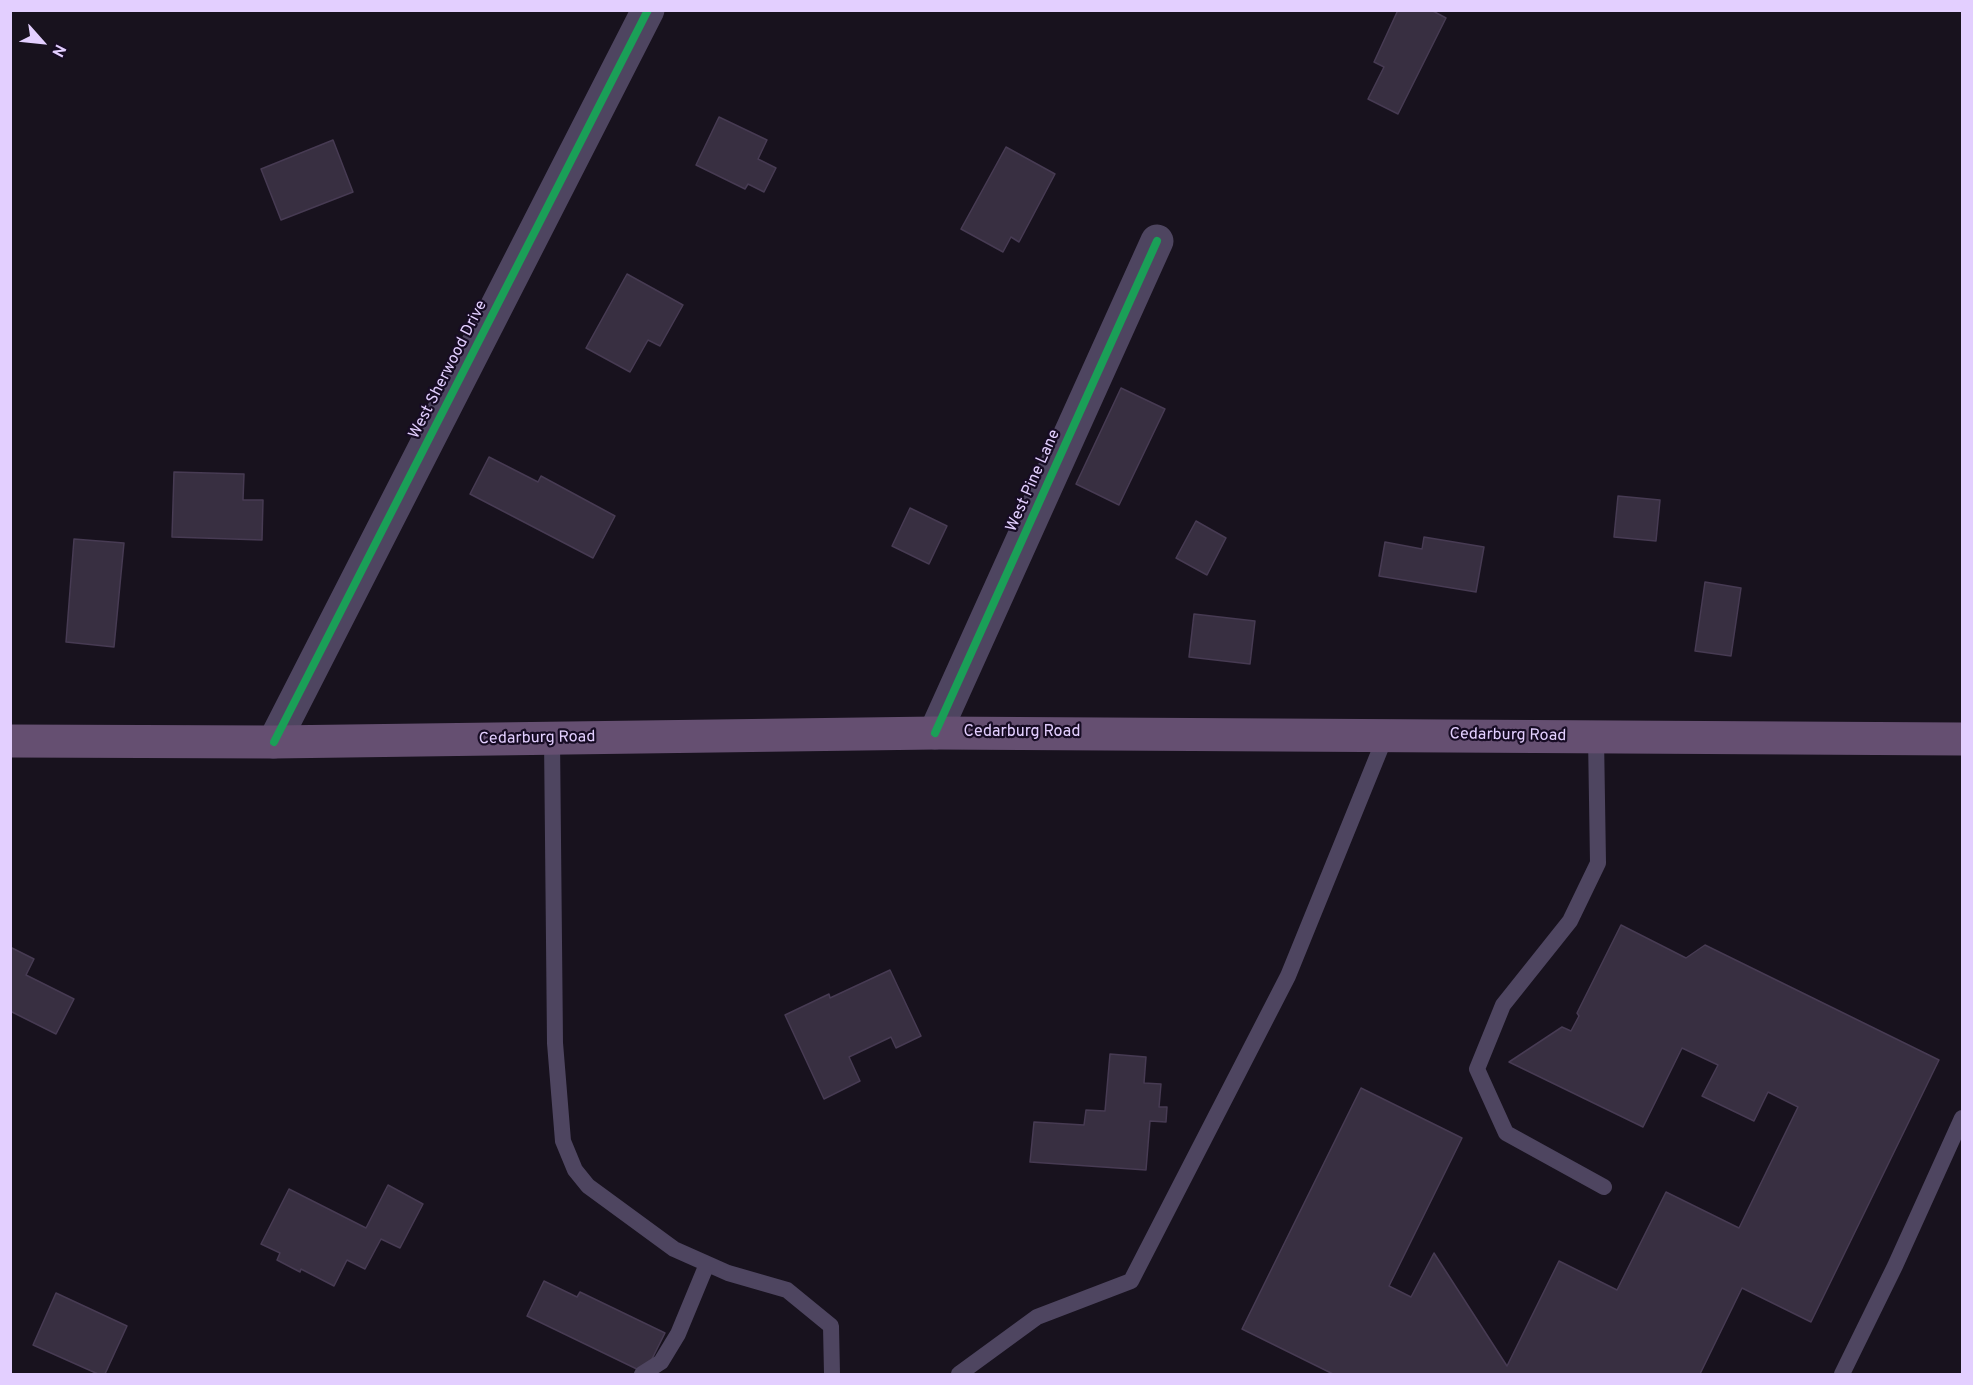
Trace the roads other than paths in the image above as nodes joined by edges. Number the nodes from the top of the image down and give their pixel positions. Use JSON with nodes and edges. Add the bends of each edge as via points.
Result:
{"nodes":[{"id":1,"x":648,"y":10,"type":"edge"},
{"id":2,"x":1157,"y":241,"type":"dead end"},
{"id":3,"x":935,"y":733,"type":"junction"},
{"id":4,"x":1386,"y":735,"type":"junction"},
{"id":5,"x":1596,"y":737,"type":"junction"},
{"id":6,"x":552,"y":738,"type":"junction"},
{"id":7,"x":1962,"y":739,"type":"edge"},
{"id":8,"x":10,"y":741,"type":"edge"},
{"id":9,"x":274,"y":742,"type":"junction"},
{"id":10,"x":1962,"y":1118,"type":"edge"},
{"id":11,"x":1604,"y":1187,"type":"dead end"},
{"id":12,"x":707,"y":1264,"type":"junction"},
{"id":13,"x":642,"y":1374,"type":"edge"},
{"id":14,"x":832,"y":1374,"type":"edge"},
{"id":15,"x":959,"y":1374,"type":"edge"},
{"id":16,"x":1842,"y":1374,"type":"edge"}],
"edges":[{"from":1,"to":9,"type":"street","name":"West Sherwood Drive"},
{"from":2,"to":3,"type":"street","name":"West Pine Lane"},
{"from":3,"to":4,"type":"main road","name":"Cedarburg Road"},
{"from":3,"to":6,"type":"main road","name":"Cedarburg Road"},
{"from":4,"to":5,"type":"main road","name":"Cedarburg Road"},
{"from":4,"to":15,"type":"lane","via":[[1288,976],[1131,1281],[1037,1317]]},
{"from":5,"to":7,"type":"main road","name":"Cedarburg Road"},
{"from":5,"to":11,"type":"lane","via":[[1598,863],[1570,921],[1503,1005],[1477,1069],[1506,1132]]},
{"from":6,"to":9,"type":"main road","name":"Cedarburg Road"},
{"from":6,"to":12,"type":"lane","via":[[555,1043],[563,1141],[575,1170],[588,1186],[674,1249]]},
{"from":8,"to":9,"type":"main road","name":"Cedarburg Road"},
{"from":10,"to":16,"type":"lane"},
{"from":12,"to":13,"type":"lane","via":[[678,1334],[661,1362]]},
{"from":12,"to":14,"type":"lane","via":[[787,1290],[831,1326]]}]}
